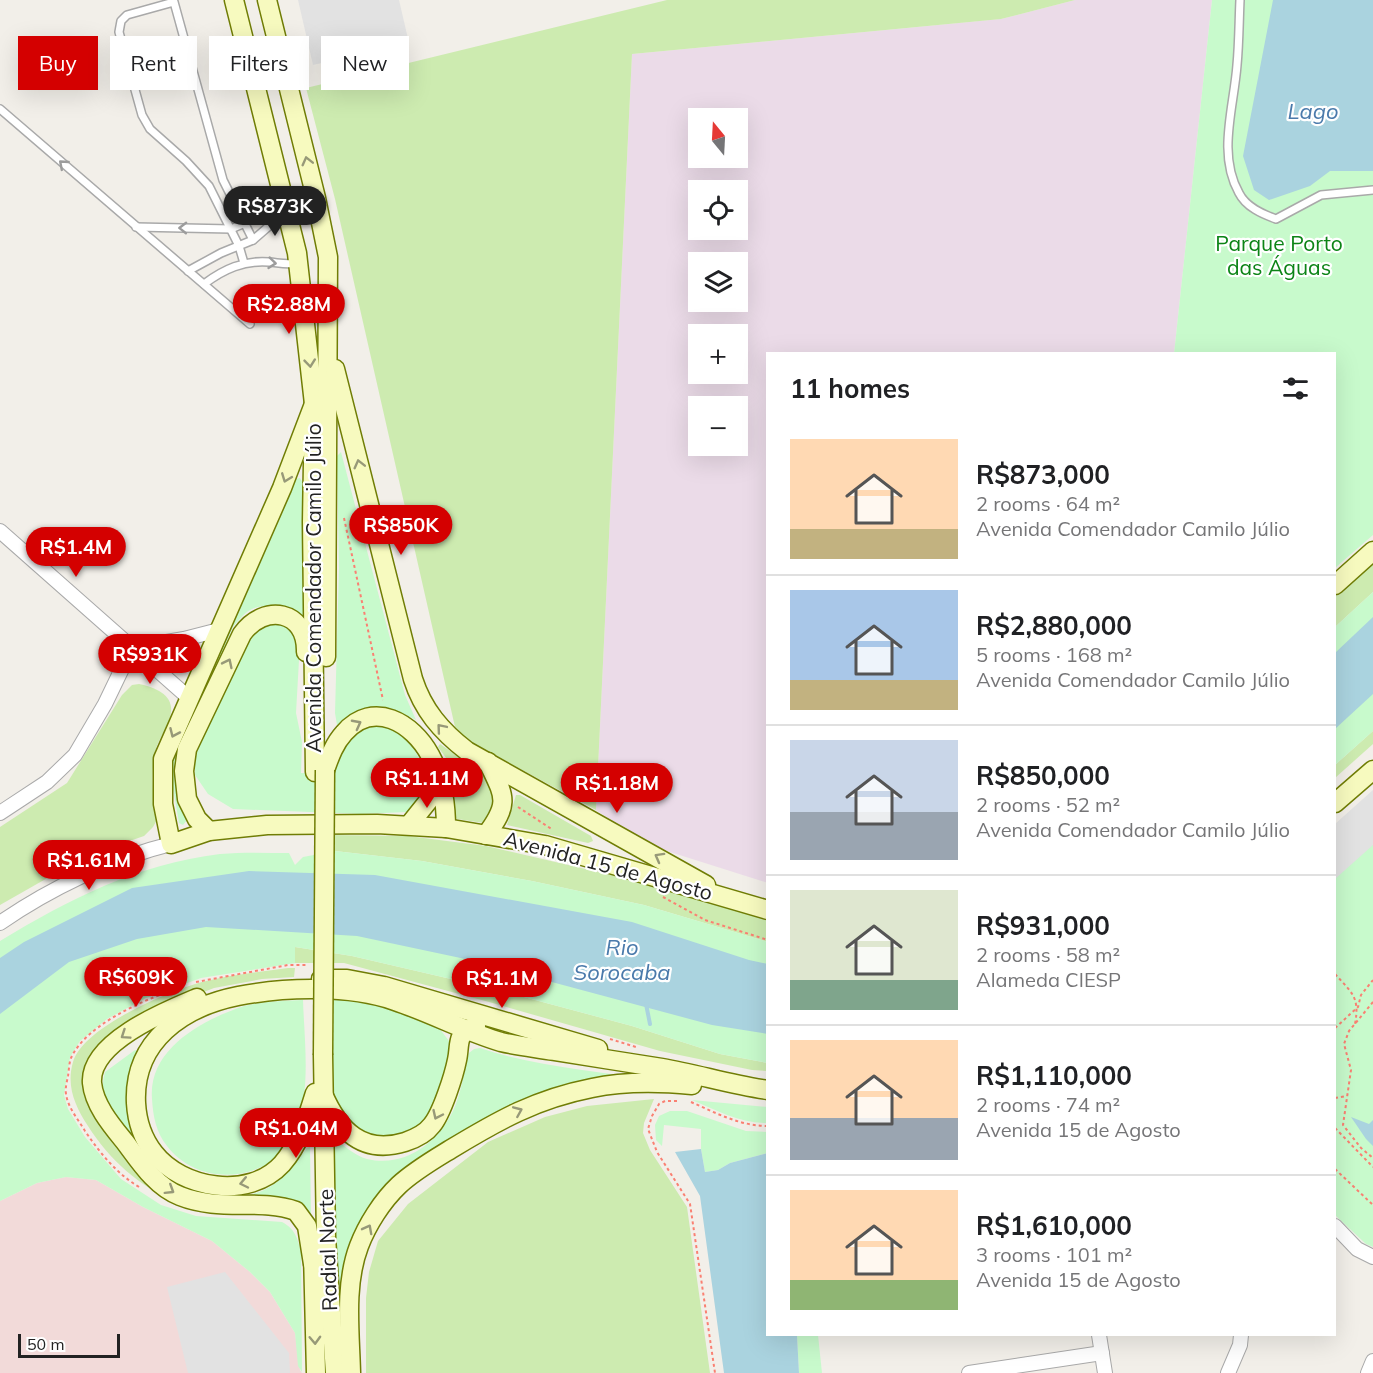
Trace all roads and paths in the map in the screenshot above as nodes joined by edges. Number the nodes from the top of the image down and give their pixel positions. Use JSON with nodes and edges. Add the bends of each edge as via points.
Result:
{"nodes":[{"id":1,"x":234,"y":0,"type":"edge"},
{"id":2,"x":267,"y":0,"type":"edge"},
{"id":3,"x":1240,"y":0,"type":"edge"},
{"id":4,"x":0,"y":109,"type":"edge"},
{"id":5,"x":224,"y":180,"type":"junction"},
{"id":6,"x":209,"y":186,"type":"junction"},
{"id":7,"x":1373,"y":190,"type":"edge"},
{"id":8,"x":286,"y":205,"type":"junction"},
{"id":9,"x":245,"y":223,"type":"junction"},
{"id":10,"x":136,"y":226,"type":"junction"},
{"id":11,"x":231,"y":229,"type":"junction"},
{"id":12,"x":253,"y":240,"type":"junction"},
{"id":13,"x":239,"y":246,"type":"junction"},
{"id":14,"x":244,"y":263,"type":"junction"},
{"id":15,"x":298,"y":263,"type":"junction"},
{"id":16,"x":189,"y":271,"type":"junction"},
{"id":17,"x":204,"y":284,"type":"junction"},
{"id":18,"x":249,"y":324,"type":"dead end"},
{"id":19,"x":329,"y":344,"type":"junction"},
{"id":20,"x":314,"y":404,"type":"junction"},
{"id":21,"x":344,"y":517,"type":"dead end"},
{"id":22,"x":0,"y":531,"type":"edge"},
{"id":23,"x":1373,"y":552,"type":"edge"},
{"id":24,"x":1336,"y":584,"type":"edge"},
{"id":25,"x":219,"y":630,"type":"junction"},
{"id":26,"x":132,"y":648,"type":"junction"},
{"id":27,"x":189,"y":698,"type":"junction"},
{"id":28,"x":388,"y":717,"type":"junction"},
{"id":29,"x":315,"y":742,"type":"junction"},
{"id":30,"x":430,"y":754,"type":"junction"},
{"id":31,"x":488,"y":762,"type":"junction"},
{"id":32,"x":1373,"y":770,"type":"edge"},
{"id":33,"x":320,"y":771,"type":"junction"},
{"id":34,"x":441,"y":785,"type":"junction"},
{"id":35,"x":504,"y":798,"type":"junction"},
{"id":36,"x":1336,"y":802,"type":"edge"},
{"id":37,"x":193,"y":812,"type":"junction"},
{"id":38,"x":0,"y":813,"type":"edge"},
{"id":39,"x":409,"y":825,"type":"junction"},
{"id":40,"x":446,"y":828,"type":"junction"},
{"id":41,"x":209,"y":831,"type":"junction"},
{"id":42,"x":486,"y":835,"type":"junction"},
{"id":43,"x":561,"y":836,"type":"dead end"},
{"id":44,"x":176,"y":843,"type":"junction"},
{"id":45,"x":657,"y":893,"type":"dead end"},
{"id":46,"x":727,"y":898,"type":"junction"},
{"id":47,"x":766,"y":909,"type":"edge"},
{"id":48,"x":0,"y":923,"type":"edge"},
{"id":49,"x":766,"y":939,"type":"edge"},
{"id":50,"x":1336,"y":975,"type":"edge"},
{"id":51,"x":1373,"y":980,"type":"edge"},
{"id":52,"x":1373,"y":1002,"type":"edge"},
{"id":53,"x":1358,"y":1007,"type":"junction"},
{"id":54,"x":443,"y":1020,"type":"junction"},
{"id":55,"x":1355,"y":1024,"type":"junction"},
{"id":56,"x":1336,"y":1027,"type":"edge"},
{"id":57,"x":467,"y":1030,"type":"junction"},
{"id":58,"x":543,"y":1032,"type":"junction"},
{"id":59,"x":457,"y":1061,"type":"junction"},
{"id":60,"x":660,"y":1068,"type":"junction"},
{"id":61,"x":766,"y":1090,"type":"edge"},
{"id":62,"x":766,"y":1090,"type":"edge"},
{"id":63,"x":319,"y":1094,"type":"junction"},
{"id":64,"x":1347,"y":1096,"type":"junction"},
{"id":65,"x":1336,"y":1098,"type":"edge"},
{"id":66,"x":766,"y":1126,"type":"edge"},
{"id":67,"x":1336,"y":1129,"type":"edge"},
{"id":68,"x":1373,"y":1158,"type":"edge"},
{"id":69,"x":1373,"y":1167,"type":"edge"},
{"id":70,"x":1336,"y":1170,"type":"edge"},
{"id":71,"x":1373,"y":1205,"type":"edge"},
{"id":72,"x":1336,"y":1227,"type":"edge"},
{"id":73,"x":1373,"y":1257,"type":"edge"},
{"id":74,"x":313,"y":1264,"type":"junction"},
{"id":75,"x":1100,"y":1336,"type":"edge"},
{"id":76,"x":1241,"y":1336,"type":"edge"},
{"id":77,"x":1102,"y":1353,"type":"junction"},
{"id":78,"x":1373,"y":1361,"type":"edge"},
{"id":79,"x":316,"y":1373,"type":"edge"},
{"id":80,"x":335,"y":1373,"type":"edge"},
{"id":81,"x":351,"y":1373,"type":"edge"},
{"id":82,"x":715,"y":1373,"type":"edge"},
{"id":83,"x":969,"y":1373,"type":"edge"},
{"id":84,"x":1105,"y":1373,"type":"edge"},
{"id":85,"x":1228,"y":1373,"type":"edge"},
{"id":86,"x":1368,"y":1373,"type":"edge"}],
"edges":[{"from":1,"to":8,"type":"main road","name":"Avenida Comendador Camilo Júlio"},
{"from":19,"to":2,"type":"main road","name":"Avenida Comendador Camilo Júlio","one_way":true,"via":[[328,257]]},
{"from":3,"to":7,"type":"lane","via":[[1228,164],[1239,195],[1257,211],[1276,219],[1321,195]]},
{"from":10,"to":4,"type":"lane","one_way":true},
{"from":5,"to":6,"type":"lane"},
{"from":5,"to":6,"type":"lane","via":[[174,2],[127,15],[119,32],[142,115],[150,129]]},
{"from":5,"to":9,"type":"lane"},
{"from":6,"to":11,"type":"lane"},
{"from":8,"to":12,"type":"lane"},
{"from":8,"to":15,"type":"main road","name":"Avenida Comendador Camilo Júlio"},
{"from":9,"to":11,"type":"lane"},
{"from":9,"to":12,"type":"lane"},
{"from":11,"to":10,"type":"lane","one_way":true},
{"from":10,"to":16,"type":"lane"},
{"from":11,"to":13,"type":"lane"},
{"from":12,"to":13,"type":"lane"},
{"from":13,"to":14,"type":"lane"},
{"from":13,"to":16,"type":"lane"},
{"from":14,"to":15,"type":"lane","one_way":true},
{"from":14,"to":17,"type":"lane","via":[[219,272]]},
{"from":15,"to":20,"type":"main road","name":"Avenida Comendador Camilo Júlio","one_way":true},
{"from":16,"to":17,"type":"lane"},
{"from":17,"to":18,"type":"lane"},
{"from":31,"to":19,"type":"main road","one_way":true,"via":[[446,735],[419,698]]},
{"from":19,"to":33,"type":"main road","name":"Avenida Comendador Camilo Júlio"},
{"from":20,"to":25,"type":"main road","name":"Avenida Comendador Camilo Júlio","one_way":true,"via":[[282,488]]},
{"from":20,"to":29,"type":"main road","name":"Avenida Comendador Camilo Júlio"},
{"from":21,"to":28,"type":"path"},
{"from":22,"to":26,"type":"street"},
{"from":23,"to":24,"type":"main road"},
{"from":25,"to":26,"type":"street"},
{"from":25,"to":27,"type":"main road","name":"Avenida Comendador Camilo Júlio"},
{"from":26,"to":27,"type":"street"},
{"from":26,"to":38,"type":"street","via":[[75,756],[47,782]]},
{"from":27,"to":44,"type":"main road","name":"Avenida Comendador Camilo Júlio","one_way":true,"via":[[163,759],[163,804]]},
{"from":28,"to":30,"type":"main road","via":[[410,729]]},
{"from":33,"to":28,"type":"main road","one_way":true,"via":[[345,730],[361,720]]},
{"from":29,"to":33,"type":"main road","name":"Avenida Comendador Camilo Júlio"},
{"from":37,"to":29,"type":"main road","one_way":true,"via":[[187,799],[184,771],[187,749],[242,634],[260,617],[281,615],[301,628],[306,646],[305,695]]},
{"from":30,"to":34,"type":"main road"},
{"from":30,"to":35,"type":"path"},
{"from":31,"to":35,"type":"main road"},
{"from":46,"to":31,"type":"main road","one_way":true},
{"from":32,"to":36,"type":"main road"},
{"from":33,"to":63,"type":"main road","name":"Radial Norte","bridge":true},
{"from":34,"to":39,"type":"main road"},
{"from":34,"to":40,"type":"main road"},
{"from":35,"to":42,"type":"main road","via":[[500,814]]},
{"from":35,"to":43,"type":"path"},
{"from":37,"to":41,"type":"main road"},
{"from":37,"to":44,"type":"main road","via":[[189,833]]},
{"from":39,"to":40,"type":"main road","name":"Avenida 15 de Agosto"},
{"from":39,"to":41,"type":"main road","name":"Avenida 15 de Agosto","via":[[267,825]]},
{"from":40,"to":42,"type":"main road","name":"Avenida 15 de Agosto"},
{"from":41,"to":44,"type":"main road","name":"Avenida 15 de Agosto"},
{"from":42,"to":46,"type":"main road","name":"Avenida 15 de Agosto","via":[[545,846]]},
{"from":44,"to":48,"type":"street","name":"Avenida 15 de Agosto","via":[[69,882]]},
{"from":45,"to":49,"type":"path","via":[[705,920]]},
{"from":46,"to":47,"type":"main road","name":"Avenida 15 de Agosto"},
{"from":50,"to":53,"type":"path","via":[[1353,994]]},
{"from":51,"to":53,"type":"path","via":[[1361,995]]},
{"from":52,"to":55,"type":"path"},
{"from":53,"to":55,"type":"path"},
{"from":53,"to":56,"type":"path"},
{"from":54,"to":57,"type":"main road"},
{"from":54,"to":59,"type":"main road","via":[[453,1034]]},
{"from":63,"to":54,"type":"main road","one_way":true,"via":[[303,1132],[280,1166],[254,1181],[225,1186],[194,1182],[167,1167],[146,1141],[136,1111],[136,1082],[147,1052],[175,1022],[223,999],[267,991],[335,990],[391,1000]]},
{"from":55,"to":64,"type":"path","via":[[1344,1044],[1351,1070]]},
{"from":57,"to":58,"type":"main road","via":[[489,1025]]},
{"from":57,"to":59,"type":"main road","via":[[460,1039]]},
{"from":57,"to":60,"type":"main road","via":[[502,1042]]},
{"from":58,"to":60,"type":"main road"},
{"from":58,"to":74,"type":"main road","one_way":true,"via":[[384,986],[347,979],[287,979],[208,993],[165,1012],[107,1048],[92,1082],[97,1099],[108,1121],[150,1174],[176,1195],[197,1202],[296,1211],[307,1226]]},
{"from":59,"to":63,"type":"main road","one_way":true,"via":[[432,1125],[415,1138],[394,1145],[376,1146],[345,1131]]},
{"from":60,"to":61,"type":"main road"},
{"from":81,"to":62,"type":"main road","one_way":true,"via":[[350,1285],[359,1246],[379,1208],[421,1168],[505,1117],[545,1100],[594,1087],[668,1083]]},
{"from":63,"to":74,"type":"main road","name":"Radial Norte"},
{"from":63,"to":80,"type":"main road","name":"Radial Norte"},
{"from":64,"to":65,"type":"path"},
{"from":64,"to":68,"type":"path","via":[[1343,1125]]},
{"from":66,"to":82,"type":"path","via":[[731,1119],[692,1102],[665,1101],[659,1104],[648,1129],[657,1152],[690,1204]]},
{"from":67,"to":69,"type":"path"},
{"from":70,"to":71,"type":"path"},
{"from":72,"to":73,"type":"street","via":[[1357,1249]]},
{"from":74,"to":79,"type":"main road","name":"Radial Norte","one_way":true},
{"from":75,"to":77,"type":"street"},
{"from":76,"to":85,"type":"street"},
{"from":77,"to":83,"type":"street"},
{"from":77,"to":84,"type":"street"},
{"from":78,"to":86,"type":"street"}]}
